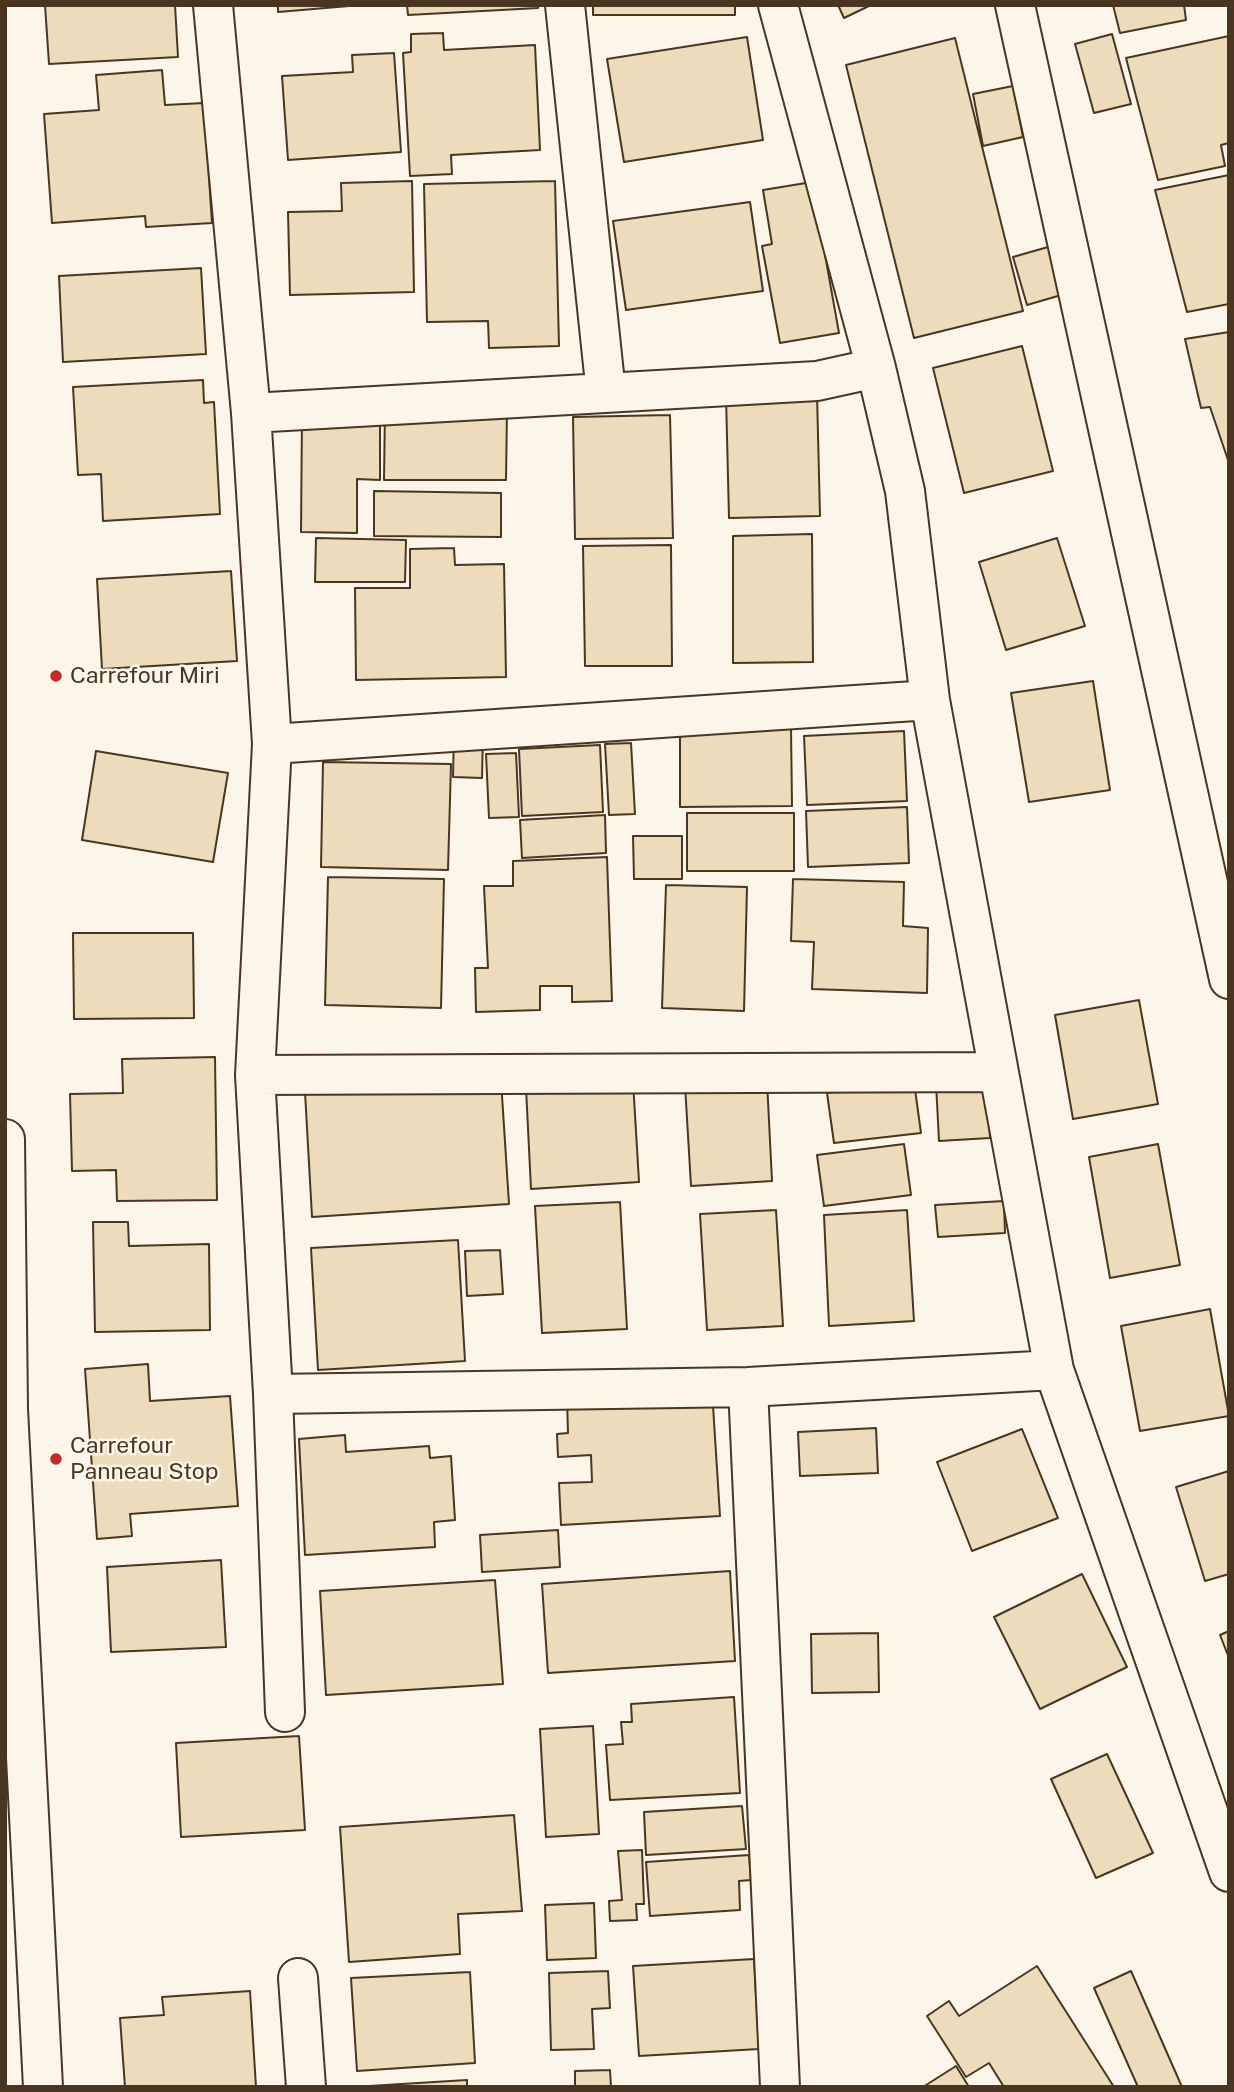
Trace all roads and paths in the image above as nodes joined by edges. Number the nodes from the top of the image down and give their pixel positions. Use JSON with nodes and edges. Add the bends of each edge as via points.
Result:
{"nodes":[{"id":1,"x":214,"y":5,"type":"edge"},
{"id":2,"x":565,"y":5,"type":"edge"},
{"id":3,"x":778,"y":5,"type":"edge"},
{"id":4,"x":1015,"y":5,"type":"edge"},
{"id":5,"x":876,"y":368,"type":"junction"},
{"id":6,"x":606,"y":393,"type":"junction"},
{"id":7,"x":251,"y":413,"type":"junction"},
{"id":8,"x":930,"y":700,"type":"junction"},
{"id":9,"x":272,"y":744,"type":"junction"},
{"id":10,"x":1229,"y":979,"type":"edge"},
{"id":11,"x":998,"y":1072,"type":"junction"},
{"id":12,"x":255,"y":1075,"type":"junction"},
{"id":13,"x":5,"y":1139,"type":"edge"},
{"id":14,"x":1054,"y":1370,"type":"junction"},
{"id":15,"x":748,"y":1387,"type":"junction"},
{"id":16,"x":273,"y":1394,"type":"junction"},
{"id":17,"x":7,"y":1409,"type":"edge"},
{"id":18,"x":285,"y":1712,"type":"dead end"},
{"id":19,"x":1229,"y":1872,"type":"edge"},
{"id":20,"x":298,"y":1978,"type":"dead end"},
{"id":21,"x":43,"y":2087,"type":"edge"},
{"id":22,"x":306,"y":2087,"type":"edge"},
{"id":23,"x":780,"y":2087,"type":"edge"}],
"edges":[{"from":1,"to":7,"type":"street"},
{"from":2,"to":6,"type":"street"},
{"from":3,"to":5,"type":"street"},
{"from":4,"to":10,"type":"street"},
{"from":5,"to":6,"type":"street","via":[[817,381]]},
{"from":5,"to":8,"type":"street","via":[[905,491]]},
{"from":6,"to":7,"type":"street"},
{"from":7,"to":9,"type":"street"},
{"from":8,"to":9,"type":"street"},
{"from":8,"to":11,"type":"street"},
{"from":9,"to":12,"type":"street"},
{"from":11,"to":12,"type":"street"},
{"from":11,"to":14,"type":"street"},
{"from":12,"to":16,"type":"street"},
{"from":13,"to":17,"type":"street"},
{"from":14,"to":15,"type":"street"},
{"from":14,"to":19,"type":"street"},
{"from":15,"to":16,"type":"street"},
{"from":15,"to":23,"type":"street"},
{"from":16,"to":18,"type":"street"},
{"from":17,"to":21,"type":"street"},
{"from":20,"to":22,"type":"street"}]}
